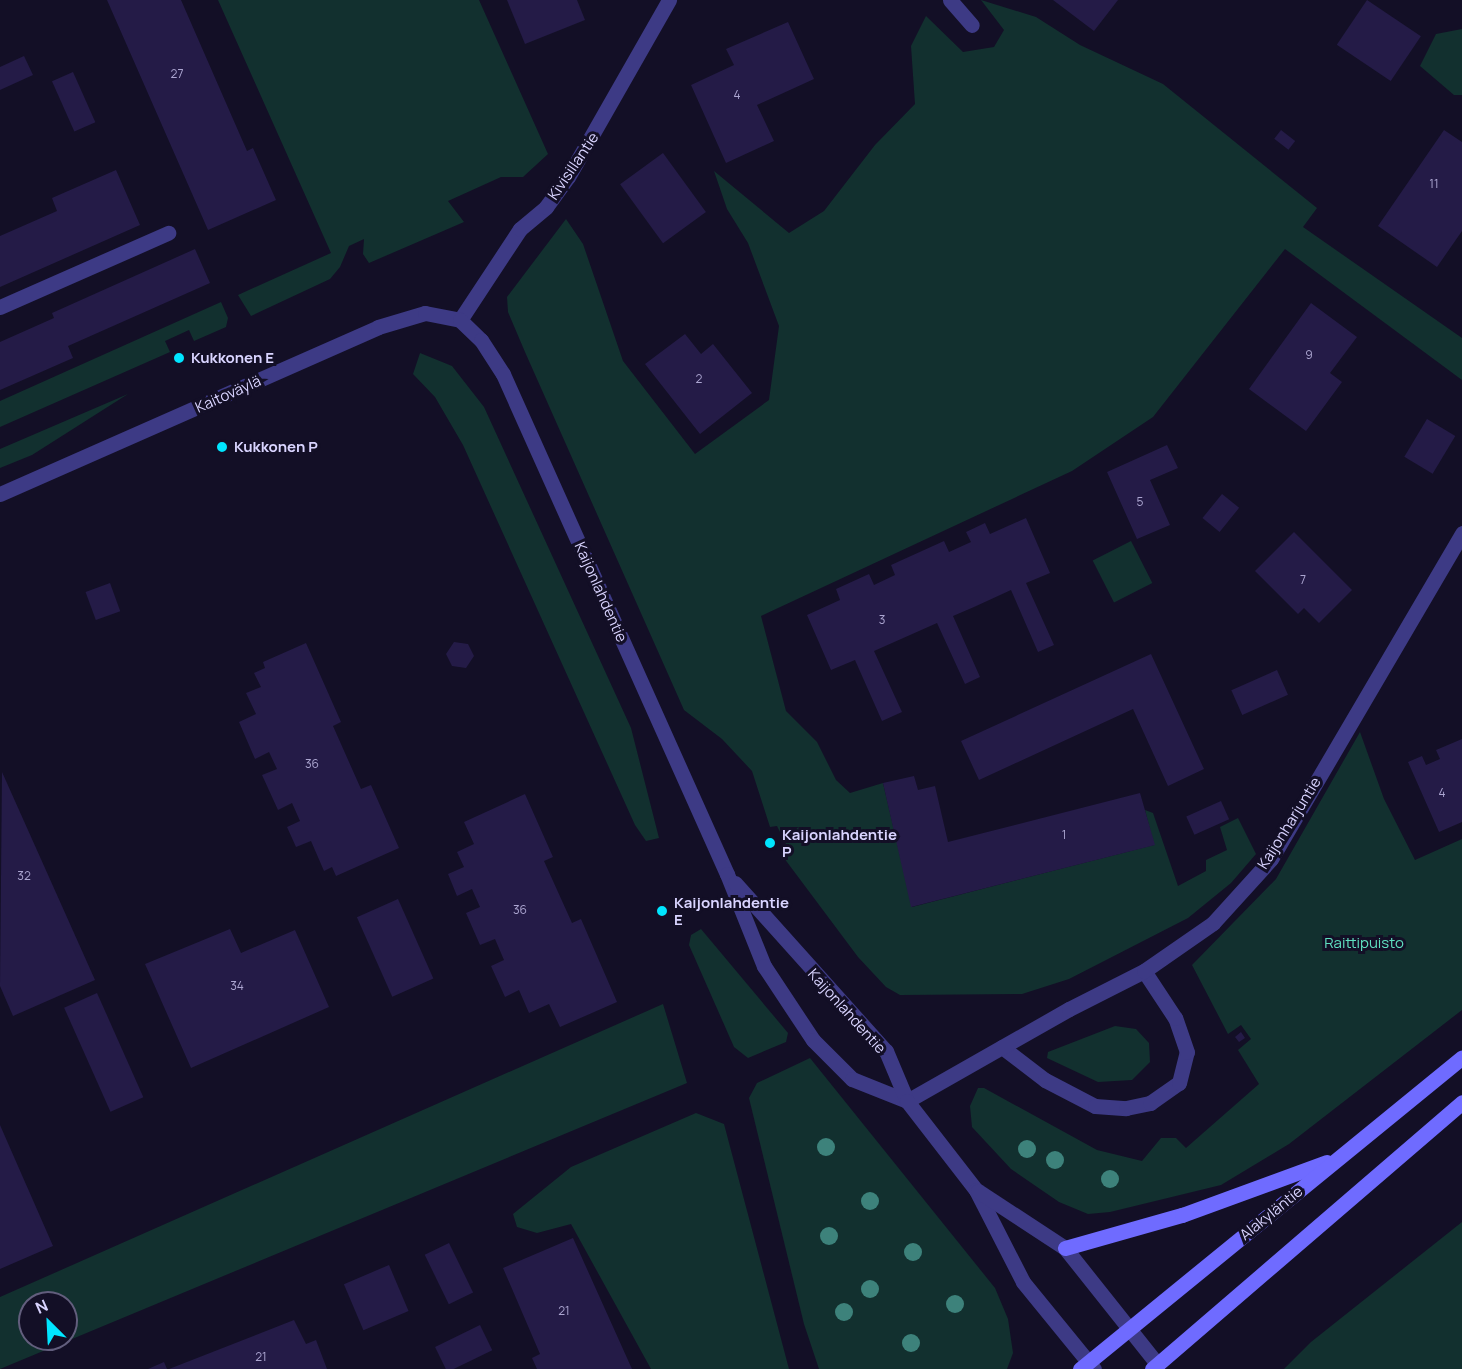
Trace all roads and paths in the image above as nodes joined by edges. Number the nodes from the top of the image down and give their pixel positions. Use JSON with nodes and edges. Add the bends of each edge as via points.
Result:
{"nodes":[{"id":1,"x":669,"y":0,"type":"edge"},
{"id":2,"x":950,"y":0,"type":"edge"},
{"id":3,"x":972,"y":25,"type":"dead end"},
{"id":4,"x":168,"y":233,"type":"dead end"},
{"id":5,"x":0,"y":306,"type":"edge"},
{"id":6,"x":460,"y":320,"type":"junction"},
{"id":7,"x":0,"y":494,"type":"edge"},
{"id":8,"x":1462,"y":533,"type":"edge"},
{"id":9,"x":727,"y":874,"type":"junction"},
{"id":10,"x":1144,"y":971,"type":"junction"},
{"id":11,"x":1002,"y":1047,"type":"junction"},
{"id":12,"x":1462,"y":1058,"type":"edge"},
{"id":13,"x":907,"y":1101,"type":"junction"},
{"id":14,"x":1462,"y":1102,"type":"edge"},
{"id":15,"x":1338,"y":1158,"type":"junction"},
{"id":16,"x":976,"y":1190,"type":"junction"},
{"id":17,"x":1065,"y":1248,"type":"junction"},
{"id":18,"x":1129,"y":1329,"type":"junction"},
{"id":19,"x":1087,"y":1367,"type":"edge"},
{"id":20,"x":1157,"y":1368,"type":"edge"}],
"edges":[{"from":1,"to":6,"type":"street","name":"Kivisillantie","via":[[568,177],[546,207],[520,229]]},
{"from":2,"to":3,"type":"street"},
{"from":4,"to":5,"type":"street"},
{"from":6,"to":7,"type":"street","name":"Kaitoväylä","via":[[425,313],[378,327]]},
{"from":6,"to":9,"type":"street","name":"Kaijonlahdentie","via":[[482,340],[503,374]]},
{"from":8,"to":10,"type":"street","name":"Kaijonharjuntie","via":[[1271,859],[1213,923]]},
{"from":9,"to":13,"type":"street","name":"Kaijonlahdentie","via":[[886,1051]]},
{"from":9,"to":13,"type":"street","name":"Kaijonlahdentie","via":[[764,966],[813,1040],[852,1079]]},
{"from":10,"to":11,"type":"street","name":"Kaijonharjuntie"},
{"from":10,"to":11,"type":"street","via":[[1175,1018],[1187,1052],[1179,1083],[1150,1103],[1126,1108],[1095,1106],[1046,1080]]},
{"from":11,"to":13,"type":"street","name":"Kaijonharjuntie"},
{"from":12,"to":15,"type":"main road","name":"Alakyläntie"},
{"from":13,"to":16,"type":"street","name":"Kaijonlahdentie"},
{"from":14,"to":20,"type":"main road"},
{"from":15,"to":17,"type":"main road","via":[[1182,1215]]},
{"from":15,"to":18,"type":"main road","name":"Alakyläntie"},
{"from":16,"to":17,"type":"street","name":"Kaijonlahdentie"},
{"from":16,"to":19,"type":"street","name":"Kaijonlahdentie","via":[[1023,1282]]},
{"from":17,"to":18,"type":"street","name":"Kaijonlahdentie"},
{"from":18,"to":19,"type":"main road","name":"Alakyläntie"},
{"from":18,"to":20,"type":"street","name":"Kaijonlahdentie"}]}
